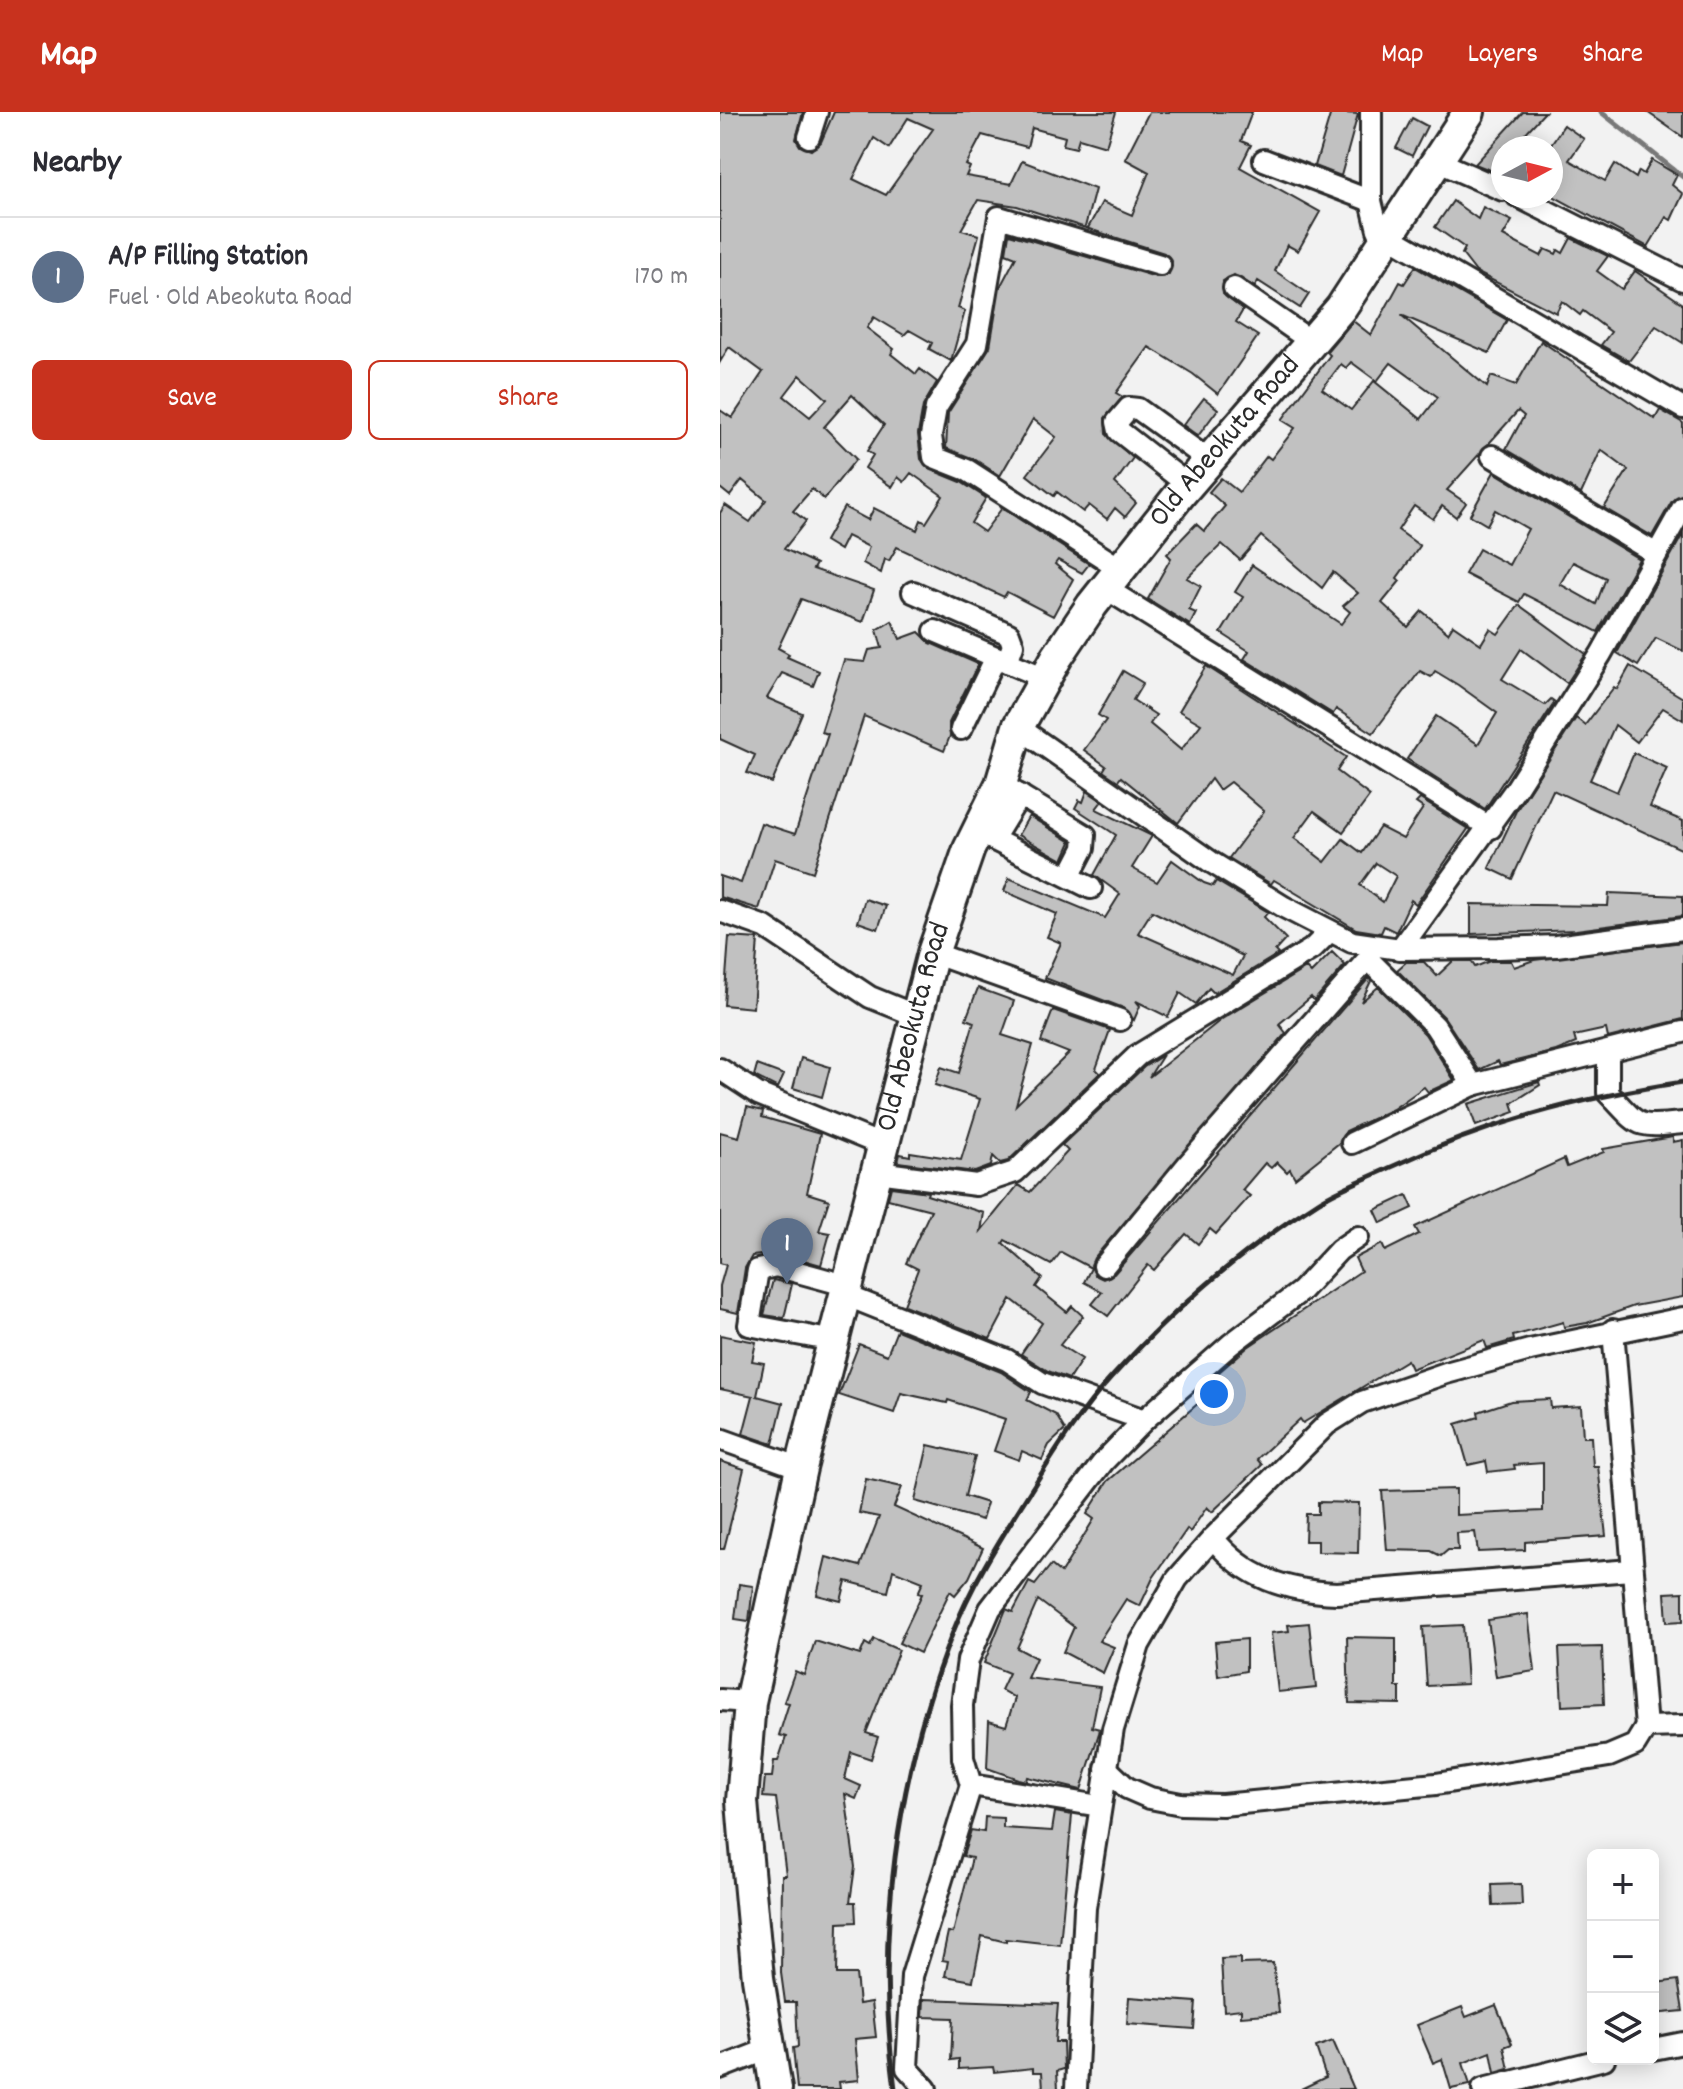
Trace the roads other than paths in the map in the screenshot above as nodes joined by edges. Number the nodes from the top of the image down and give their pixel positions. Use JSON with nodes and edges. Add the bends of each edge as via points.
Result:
{"nodes":[{"id":1,"x":817,"y":112,"type":"edge"},
{"id":2,"x":1371,"y":112,"type":"edge"},
{"id":3,"x":1469,"y":112,"type":"edge"},
{"id":4,"x":809,"y":137,"type":"dead end"},
{"id":5,"x":1264,"y":160,"type":"dead end"},
{"id":6,"x":1439,"y":162,"type":"junction"},
{"id":7,"x":1491,"y":185,"type":"edge"},
{"id":8,"x":1371,"y":201,"type":"junction"},
{"id":9,"x":1541,"y":208,"type":"edge"},
{"id":10,"x":1387,"y":238,"type":"junction"},
{"id":11,"x":1160,"y":265,"type":"dead end"},
{"id":12,"x":1683,"y":280,"type":"edge"},
{"id":13,"x":1234,"y":288,"type":"dead end"},
{"id":14,"x":1312,"y":342,"type":"junction"},
{"id":15,"x":1683,"y":408,"type":"edge"},
{"id":16,"x":1177,"y":439,"type":"junction"},
{"id":17,"x":1492,"y":456,"type":"dead end"},
{"id":18,"x":1210,"y":461,"type":"junction"},
{"id":19,"x":1161,"y":462,"type":"junction"},
{"id":20,"x":1188,"y":485,"type":"junction"},
{"id":21,"x":1683,"y":507,"type":"edge"},
{"id":22,"x":1655,"y":553,"type":"junction"},
{"id":23,"x":1113,"y":579,"type":"junction"},
{"id":24,"x":913,"y":592,"type":"dead end"},
{"id":25,"x":961,"y":613,"type":"junction"},
{"id":26,"x":1001,"y":660,"type":"junction"},
{"id":27,"x":1045,"y":678,"type":"junction"},
{"id":28,"x":1018,"y":727,"type":"junction"},
{"id":29,"x":961,"y":729,"type":"dead end"},
{"id":30,"x":1010,"y":790,"type":"junction"},
{"id":31,"x":1491,"y":828,"type":"junction"},
{"id":32,"x":984,"y":835,"type":"junction"},
{"id":33,"x":1070,"y":875,"type":"junction"},
{"id":34,"x":1091,"y":888,"type":"dead end"},
{"id":35,"x":720,"y":911,"type":"edge"},
{"id":36,"x":1683,"y":929,"type":"edge"},
{"id":37,"x":1330,"y":931,"type":"junction"},
{"id":38,"x":1400,"y":949,"type":"junction"},
{"id":39,"x":933,"y":953,"type":"junction"},
{"id":40,"x":1371,"y":953,"type":"junction"},
{"id":41,"x":917,"y":1016,"type":"junction"},
{"id":42,"x":1120,"y":1020,"type":"dead end"},
{"id":43,"x":1683,"y":1032,"type":"edge"},
{"id":44,"x":1608,"y":1053,"type":"junction"},
{"id":45,"x":720,"y":1069,"type":"edge"},
{"id":46,"x":1473,"y":1085,"type":"junction"},
{"id":47,"x":1683,"y":1123,"type":"edge"},
{"id":48,"x":1352,"y":1143,"type":"dead end"},
{"id":49,"x":881,"y":1159,"type":"junction"},
{"id":50,"x":1358,"y":1237,"type":"dead end"},
{"id":51,"x":1104,"y":1266,"type":"dead end"},
{"id":52,"x":847,"y":1290,"type":"junction"},
{"id":53,"x":1683,"y":1318,"type":"edge"},
{"id":54,"x":1613,"y":1330,"type":"junction"},
{"id":55,"x":834,"y":1341,"type":"junction"},
{"id":56,"x":1144,"y":1420,"type":"junction"},
{"id":57,"x":720,"y":1439,"type":"edge"},
{"id":58,"x":801,"y":1468,"type":"junction"},
{"id":59,"x":1213,"y":1538,"type":"junction"},
{"id":60,"x":1631,"y":1570,"type":"junction"},
{"id":61,"x":720,"y":1700,"type":"edge"},
{"id":62,"x":750,"y":1702,"type":"junction"},
{"id":63,"x":1683,"y":1726,"type":"edge"},
{"id":64,"x":1646,"y":1727,"type":"junction"},
{"id":65,"x":1106,"y":1768,"type":"junction"},
{"id":66,"x":971,"y":1785,"type":"junction"},
{"id":67,"x":1100,"y":1806,"type":"junction"},
{"id":68,"x":1683,"y":2043,"type":"edge"},
{"id":69,"x":1659,"y":2048,"type":"edge"},
{"id":70,"x":769,"y":2049,"type":"junction"},
{"id":71,"x":1587,"y":2063,"type":"edge"},
{"id":72,"x":720,"y":2068,"type":"edge"},
{"id":73,"x":776,"y":2089,"type":"edge"},
{"id":74,"x":926,"y":2089,"type":"edge"},
{"id":75,"x":1076,"y":2089,"type":"edge"},
{"id":76,"x":1483,"y":2089,"type":"edge"}],
"edges":[{"from":1,"to":4,"type":"street"},
{"from":2,"to":8,"type":"street"},
{"from":3,"to":6,"type":"highway","name":"Old Abeokuta Road"},
{"from":5,"to":8,"type":"street"},
{"from":6,"to":7,"type":"street"},
{"from":6,"to":10,"type":"highway","name":"Old Abeokuta Road"},
{"from":8,"to":10,"type":"street","via":[[1373,221]]},
{"from":9,"to":12,"type":"street"},
{"from":10,"to":14,"type":"highway","name":"Old Abeokuta Road"},
{"from":10,"to":15,"type":"street","via":[[1425,254]]},
{"from":11,"to":23,"type":"street","via":[[999,217],[977,344],[936,408],[931,436],[934,457],[967,470]]},
{"from":13,"to":14,"type":"street"},
{"from":14,"to":18,"type":"highway","name":"Old Abeokuta Road"},
{"from":16,"to":18,"type":"street"},
{"from":16,"to":19,"type":"street"},
{"from":16,"to":19,"type":"street","via":[[1133,407],[1117,422],[1123,434]]},
{"from":17,"to":22,"type":"street"},
{"from":18,"to":20,"type":"highway","name":"Old Abeokuta Road"},
{"from":19,"to":20,"type":"street"},
{"from":20,"to":23,"type":"highway","name":"Old Abeokuta Road"},
{"from":21,"to":22,"type":"street"},
{"from":22,"to":31,"type":"street","via":[[1601,654]]},
{"from":23,"to":27,"type":"highway","name":"Old Abeokuta Road"},
{"from":23,"to":31,"type":"street"},
{"from":24,"to":25,"type":"street"},
{"from":25,"to":26,"type":"street","via":[[1009,634],[1013,645]]},
{"from":25,"to":26,"type":"street","via":[[942,634]]},
{"from":26,"to":27,"type":"street"},
{"from":26,"to":29,"type":"street"},
{"from":27,"to":28,"type":"highway","name":"Old Abeokuta Road"},
{"from":28,"to":30,"type":"highway","name":"Old Abeokuta Road"},
{"from":28,"to":37,"type":"street","via":[[1211,862]]},
{"from":30,"to":32,"type":"highway","name":"Old Abeokuta Road"},
{"from":30,"to":33,"type":"street","via":[[1085,835]]},
{"from":31,"to":38,"type":"street"},
{"from":32,"to":33,"type":"street"},
{"from":32,"to":39,"type":"highway","name":"Old Abeokuta Road"},
{"from":33,"to":34,"type":"street"},
{"from":35,"to":41,"type":"street","via":[[765,927],[870,997]]},
{"from":36,"to":38,"type":"street","via":[[1556,946]]},
{"from":37,"to":40,"type":"street"},
{"from":37,"to":49,"type":"street","via":[[1312,949],[1138,1055],[1015,1172],[976,1185]]},
{"from":38,"to":40,"type":"street"},
{"from":39,"to":41,"type":"highway","name":"Old Abeokuta Road"},
{"from":39,"to":42,"type":"street"},
{"from":40,"to":46,"type":"street","via":[[1435,1026]]},
{"from":40,"to":51,"type":"street"},
{"from":41,"to":49,"type":"highway","name":"Old Abeokuta Road"},
{"from":43,"to":44,"type":"street"},
{"from":44,"to":46,"type":"street"},
{"from":44,"to":47,"type":"street","via":[[1608,1093],[1634,1122],[1643,1127]]},
{"from":45,"to":49,"type":"street"},
{"from":46,"to":48,"type":"street"},
{"from":49,"to":52,"type":"highway","name":"Old Abeokuta Road"},
{"from":50,"to":56,"type":"street"},
{"from":52,"to":55,"type":"highway","name":"Old Abeokuta Road"},
{"from":52,"to":55,"type":"street","via":[[776,1266],[758,1270],[749,1325]]},
{"from":52,"to":56,"type":"street","via":[[1007,1360],[1042,1383]]},
{"from":53,"to":54,"type":"street"},
{"from":54,"to":59,"type":"street","via":[[1446,1373],[1362,1402],[1327,1424]]},
{"from":54,"to":60,"type":"street"},
{"from":55,"to":58,"type":"highway","name":"Old Abeokuta Road"},
{"from":56,"to":66,"type":"street","via":[[1104,1461],[990,1609],[968,1660],[962,1705],[963,1758]]},
{"from":57,"to":58,"type":"street"},
{"from":58,"to":62,"type":"highway","name":"Old Abeokuta Road"},
{"from":59,"to":60,"type":"street","via":[[1245,1570],[1305,1592]]},
{"from":59,"to":65,"type":"street","via":[[1177,1579],[1139,1645]]},
{"from":60,"to":64,"type":"street"},
{"from":61,"to":62,"type":"street"},
{"from":62,"to":70,"type":"highway","name":"Old Abeokuta Road","via":[[742,1801]]},
{"from":63,"to":64,"type":"street"},
{"from":64,"to":65,"type":"street","via":[[1635,1745],[1609,1756],[1436,1784],[1222,1805],[1150,1798],[1127,1788]]},
{"from":65,"to":67,"type":"street"},
{"from":66,"to":67,"type":"street"},
{"from":66,"to":74,"type":"street","via":[[912,1976],[907,2068]]},
{"from":67,"to":75,"type":"street","via":[[1085,1908]]},
{"from":68,"to":69,"type":"street"},
{"from":70,"to":72,"type":"street"},
{"from":70,"to":73,"type":"highway","name":"Old Abeokuta Road"},
{"from":71,"to":76,"type":"street"}]}
